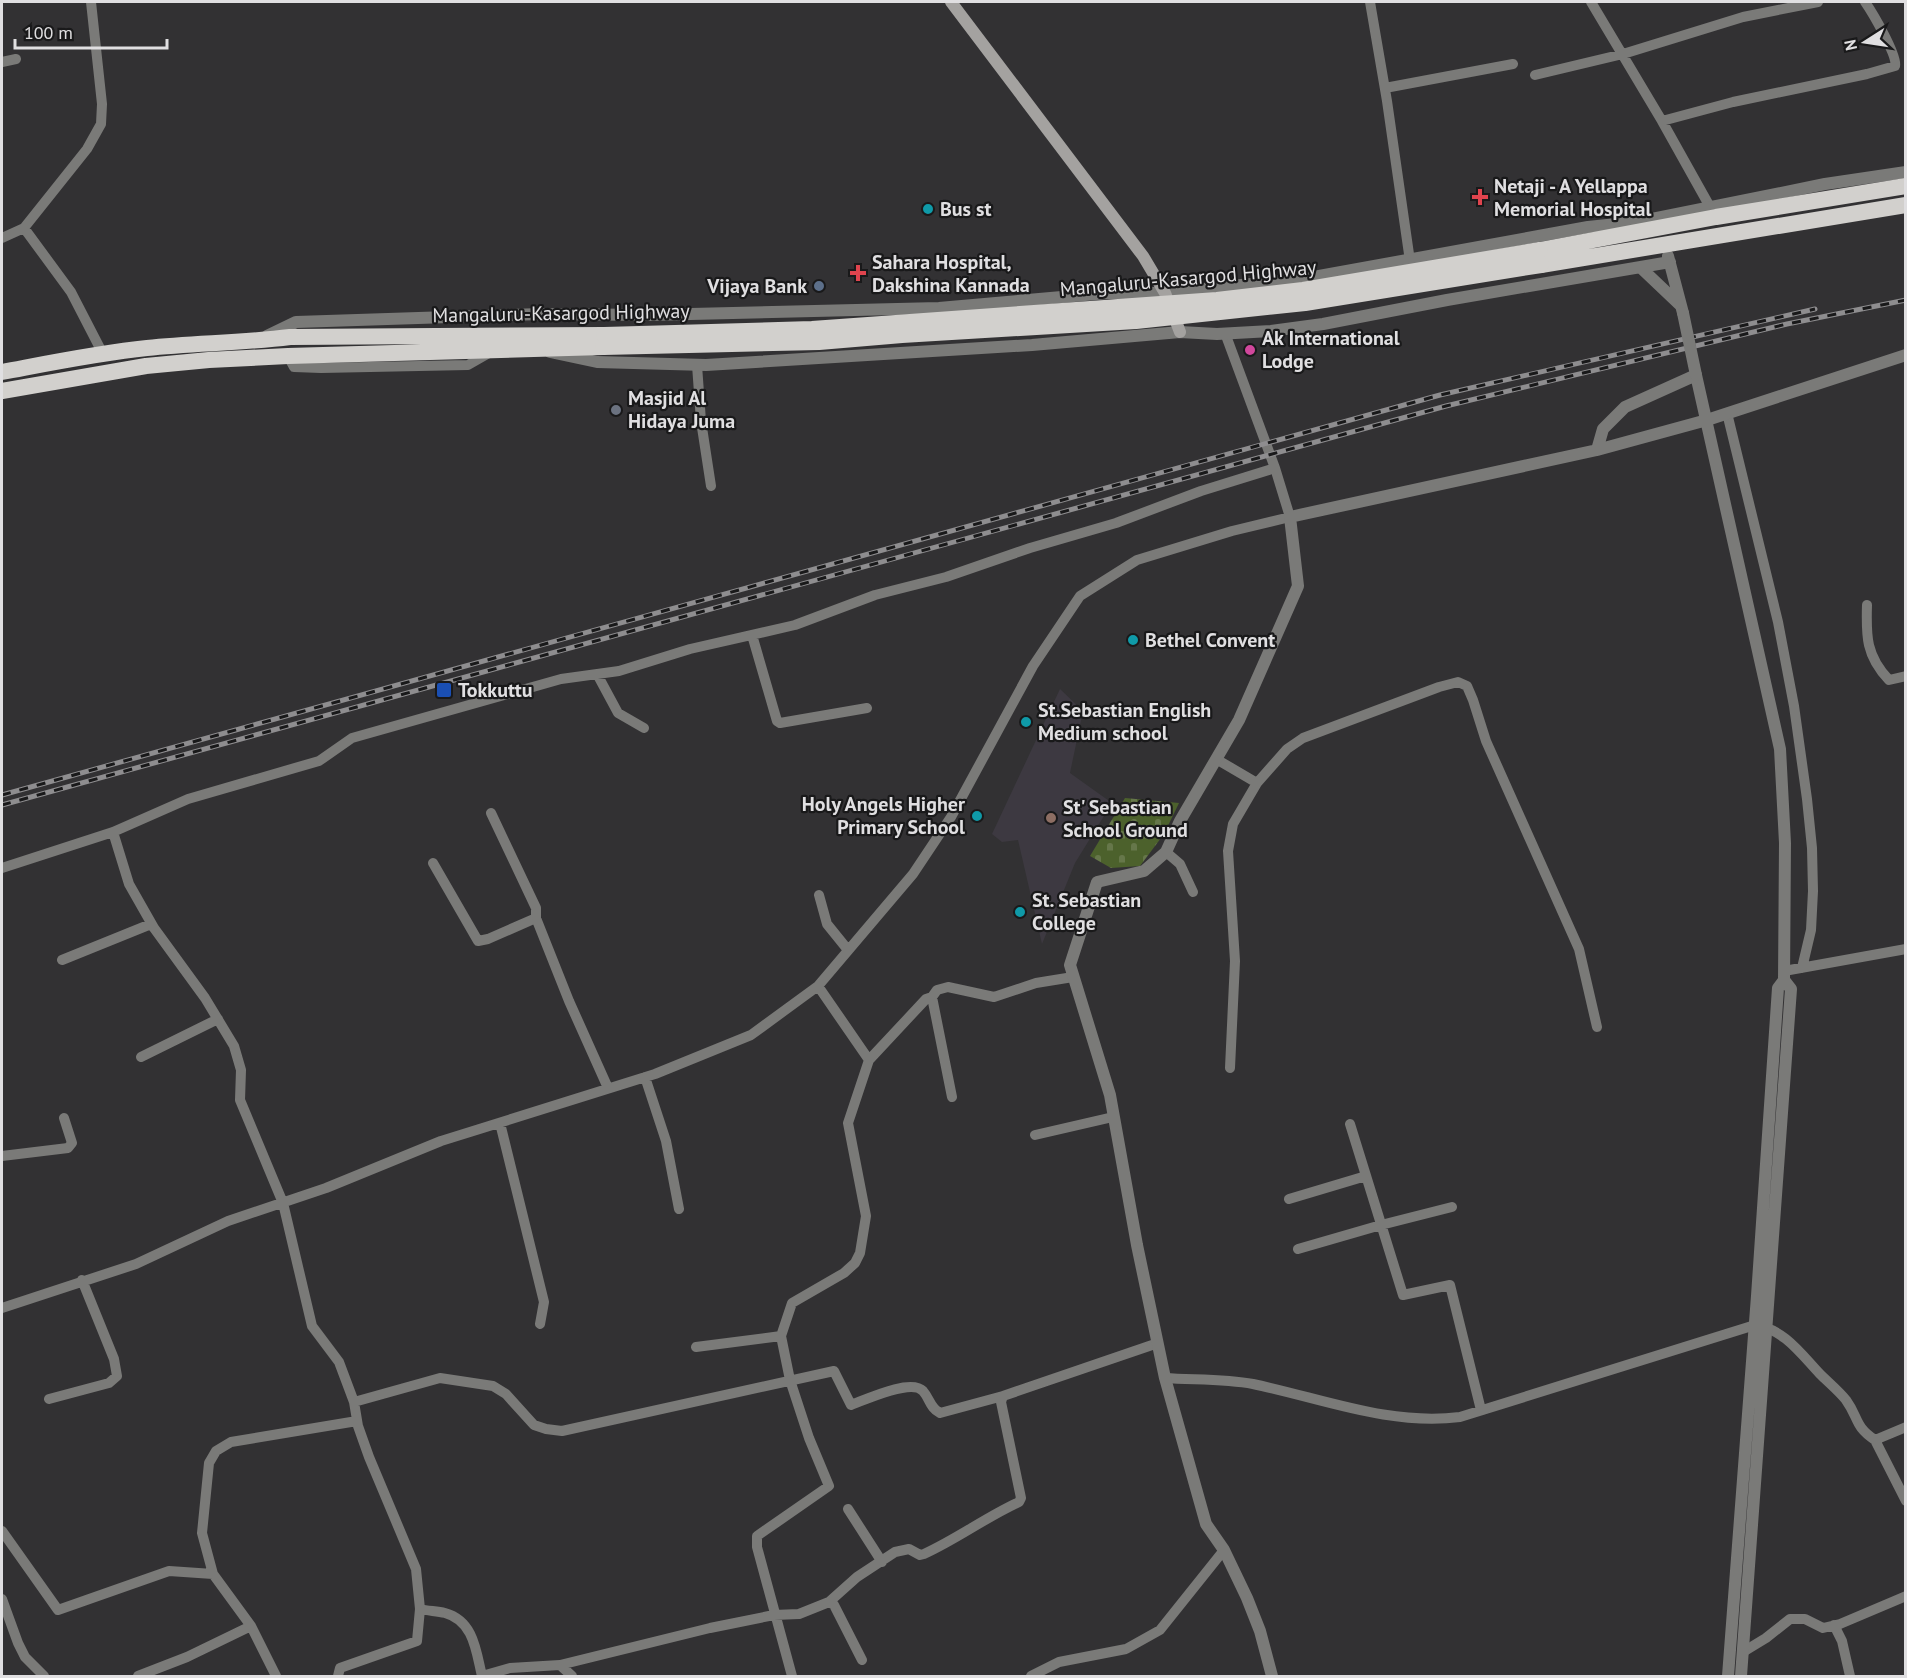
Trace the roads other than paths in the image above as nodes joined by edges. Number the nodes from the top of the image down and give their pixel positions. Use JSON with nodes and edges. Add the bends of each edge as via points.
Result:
{"nodes":[{"id":1,"x":91,"y":2,"type":"edge"},
{"id":2,"x":951,"y":2,"type":"edge"},
{"id":3,"x":1370,"y":2,"type":"edge"},
{"id":4,"x":1591,"y":2,"type":"edge"},
{"id":5,"x":1818,"y":2,"type":"edge"},
{"id":6,"x":1865,"y":2,"type":"edge"},
{"id":7,"x":1623,"y":54,"type":"junction"},
{"id":8,"x":16,"y":59,"type":"dead end"},
{"id":9,"x":2,"y":62,"type":"edge"},
{"id":10,"x":1513,"y":64,"type":"dead end"},
{"id":11,"x":1535,"y":75,"type":"dead end"},
{"id":12,"x":1385,"y":88,"type":"junction"},
{"id":13,"x":1662,"y":121,"type":"junction"},
{"id":14,"x":1905,"y":172,"type":"edge"},
{"id":15,"x":1905,"y":186,"type":"edge"},
{"id":16,"x":1905,"y":205,"type":"edge"},
{"id":17,"x":1713,"y":212,"type":"junction"},
{"id":18,"x":1636,"y":222,"type":"junction"},
{"id":19,"x":24,"y":228,"type":"junction"},
{"id":20,"x":1662,"y":237,"type":"junction"},
{"id":21,"x":2,"y":238,"type":"edge"},
{"id":22,"x":1410,"y":261,"type":"junction"},
{"id":23,"x":1670,"y":262,"type":"junction"},
{"id":24,"x":1640,"y":267,"type":"junction"},
{"id":25,"x":1165,"y":293,"type":"junction"},
{"id":26,"x":1682,"y":310,"type":"junction"},
{"id":27,"x":1180,"y":332,"type":"junction"},
{"id":28,"x":1225,"y":333,"type":"junction"},
{"id":29,"x":256,"y":341,"type":"junction"},
{"id":30,"x":603,"y":341,"type":"junction"},
{"id":31,"x":543,"y":349,"type":"junction"},
{"id":32,"x":103,"y":354,"type":"junction"},
{"id":33,"x":1905,"y":356,"type":"edge"},
{"id":34,"x":697,"y":365,"type":"junction"},
{"id":35,"x":2,"y":372,"type":"edge"},
{"id":36,"x":1696,"y":375,"type":"junction"},
{"id":37,"x":2,"y":391,"type":"edge"},
{"id":38,"x":1727,"y":413,"type":"junction"},
{"id":39,"x":1707,"y":420,"type":"junction"},
{"id":40,"x":1597,"y":450,"type":"junction"},
{"id":41,"x":1275,"y":468,"type":"junction"},
{"id":42,"x":711,"y":486,"type":"dead end"},
{"id":43,"x":1290,"y":517,"type":"junction"},
{"id":44,"x":1867,"y":605,"type":"dead end"},
{"id":45,"x":752,"y":635,"type":"junction"},
{"id":46,"x":597,"y":674,"type":"junction"},
{"id":47,"x":1905,"y":676,"type":"edge"},
{"id":48,"x":867,"y":708,"type":"dead end"},
{"id":49,"x":644,"y":728,"type":"dead end"},
{"id":50,"x":1216,"y":759,"type":"junction"},
{"id":51,"x":1257,"y":783,"type":"junction"},
{"id":52,"x":491,"y":813,"type":"dead end"},
{"id":53,"x":113,"y":832,"type":"junction"},
{"id":54,"x":1166,"y":852,"type":"junction"},
{"id":55,"x":433,"y":863,"type":"dead end"},
{"id":56,"x":2,"y":868,"type":"edge"},
{"id":57,"x":1193,"y":892,"type":"dead end"},
{"id":58,"x":819,"y":895,"type":"dead end"},
{"id":59,"x":536,"y":918,"type":"junction"},
{"id":60,"x":151,"y":924,"type":"junction"},
{"id":61,"x":1905,"y":949,"type":"edge"},
{"id":62,"x":848,"y":950,"type":"junction"},
{"id":63,"x":62,"y":960,"type":"dead end"},
{"id":64,"x":1802,"y":968,"type":"junction"},
{"id":65,"x":1784,"y":976,"type":"junction"},
{"id":66,"x":1073,"y":977,"type":"junction"},
{"id":67,"x":818,"y":986,"type":"junction"},
{"id":68,"x":932,"y":997,"type":"junction"},
{"id":69,"x":218,"y":1019,"type":"junction"},
{"id":70,"x":1597,"y":1027,"type":"dead end"},
{"id":71,"x":141,"y":1058,"type":"dead end"},
{"id":72,"x":868,"y":1060,"type":"junction"},
{"id":73,"x":1230,"y":1068,"type":"dead end"},
{"id":74,"x":645,"y":1077,"type":"junction"},
{"id":75,"x":608,"y":1088,"type":"junction"},
{"id":76,"x":952,"y":1097,"type":"dead end"},
{"id":77,"x":1113,"y":1117,"type":"junction"},
{"id":78,"x":64,"y":1118,"type":"dead end"},
{"id":79,"x":500,"y":1122,"type":"junction"},
{"id":80,"x":1350,"y":1124,"type":"dead end"},
{"id":81,"x":1035,"y":1135,"type":"dead end"},
{"id":82,"x":2,"y":1156,"type":"edge"},
{"id":83,"x":1366,"y":1176,"type":"junction"},
{"id":84,"x":1289,"y":1199,"type":"dead end"},
{"id":85,"x":283,"y":1203,"type":"junction"},
{"id":86,"x":1452,"y":1207,"type":"dead end"},
{"id":87,"x":679,"y":1209,"type":"dead end"},
{"id":88,"x":1381,"y":1224,"type":"junction"},
{"id":89,"x":1298,"y":1249,"type":"dead end"},
{"id":90,"x":82,"y":1280,"type":"junction"},
{"id":91,"x":2,"y":1308,"type":"edge"},
{"id":92,"x":540,"y":1324,"type":"dead end"},
{"id":93,"x":1761,"y":1325,"type":"junction"},
{"id":94,"x":781,"y":1336,"type":"junction"},
{"id":95,"x":1158,"y":1343,"type":"junction"},
{"id":96,"x":696,"y":1347,"type":"dead end"},
{"id":97,"x":1166,"y":1378,"type":"junction"},
{"id":98,"x":790,"y":1380,"type":"junction"},
{"id":99,"x":1003,"y":1396,"type":"junction"},
{"id":100,"x":50,"y":1399,"type":"dead end"},
{"id":101,"x":354,"y":1402,"type":"junction"},
{"id":102,"x":1480,"y":1410,"type":"junction"},
{"id":103,"x":357,"y":1421,"type":"junction"},
{"id":104,"x":1905,"y":1426,"type":"edge"},
{"id":105,"x":1875,"y":1440,"type":"junction"},
{"id":106,"x":1905,"y":1501,"type":"edge"},
{"id":107,"x":848,"y":1509,"type":"dead end"},
{"id":108,"x":2,"y":1532,"type":"edge"},
{"id":109,"x":1224,"y":1550,"type":"junction"},
{"id":110,"x":882,"y":1562,"type":"junction"},
{"id":111,"x":213,"y":1574,"type":"junction"},
{"id":112,"x":1905,"y":1596,"type":"edge"},
{"id":113,"x":2,"y":1599,"type":"edge"},
{"id":114,"x":829,"y":1602,"type":"junction"},
{"id":115,"x":420,"y":1609,"type":"junction"},
{"id":116,"x":774,"y":1615,"type":"junction"},
{"id":117,"x":1834,"y":1625,"type":"junction"},
{"id":118,"x":251,"y":1626,"type":"junction"},
{"id":119,"x":1743,"y":1652,"type":"junction"},
{"id":120,"x":862,"y":1660,"type":"dead end"},
{"id":121,"x":560,"y":1665,"type":"junction"},
{"id":122,"x":44,"y":1677,"type":"edge"},
{"id":123,"x":138,"y":1677,"type":"edge"},
{"id":124,"x":276,"y":1677,"type":"edge"},
{"id":125,"x":338,"y":1677,"type":"edge"},
{"id":126,"x":482,"y":1677,"type":"edge"},
{"id":127,"x":572,"y":1677,"type":"edge"},
{"id":128,"x":792,"y":1677,"type":"edge"},
{"id":129,"x":1031,"y":1677,"type":"edge"},
{"id":130,"x":1272,"y":1677,"type":"edge"},
{"id":131,"x":1728,"y":1677,"type":"edge"},
{"id":132,"x":1741,"y":1677,"type":"edge"},
{"id":133,"x":1850,"y":1677,"type":"edge"}],
"edges":[{"from":1,"to":19,"type":"street","via":[[101,124],[87,149]]},
{"from":2,"to":25,"type":"main road","via":[[1143,256]]},
{"from":3,"to":12,"type":"street"},
{"from":4,"to":7,"type":"street"},
{"from":5,"to":7,"type":"street","via":[[1743,17]]},
{"from":6,"to":13,"type":"street","via":[[1890,47],[1895,66]]},
{"from":7,"to":11,"type":"street"},
{"from":7,"to":13,"type":"street"},
{"from":8,"to":9,"type":"street"},
{"from":10,"to":12,"type":"street"},
{"from":12,"to":22,"type":"street"},
{"from":13,"to":17,"type":"street"},
{"from":14,"to":17,"type":"street"},
{"from":15,"to":17,"type":"highway","name":"Mangaluru-Kasargod Highway"},
{"from":16,"to":20,"type":"highway","name":"Mangaluru-Kasargod Highway"},
{"from":17,"to":18,"type":"street"},
{"from":17,"to":20,"type":"highway","name":"Mangaluru-Kasargod Highway"},
{"from":18,"to":20,"type":"street"},
{"from":18,"to":22,"type":"street"},
{"from":19,"to":21,"type":"street"},
{"from":19,"to":32,"type":"street","via":[[71,292]]},
{"from":20,"to":23,"type":"street"},
{"from":20,"to":30,"type":"highway","name":"Mangaluru-Kasargod Highway","bridge":true,"via":[[1305,303],[1136,321],[819,342]]},
{"from":22,"to":25,"type":"street","via":[[1308,278]]},
{"from":23,"to":24,"type":"street"},
{"from":23,"to":26,"type":"street"},
{"from":24,"to":26,"type":"street"},
{"from":24,"to":28,"type":"street","via":[[1323,324],[1270,332]]},
{"from":25,"to":27,"type":"main road"},
{"from":25,"to":29,"type":"street","via":[[1107,293],[939,308],[296,322]]},
{"from":26,"to":36,"type":"street","bridge":true},
{"from":27,"to":28,"type":"street"},
{"from":27,"to":34,"type":"street"},
{"from":28,"to":41,"type":"street"},
{"from":29,"to":30,"type":"highway","name":"Mangaluru-Kasargod Highway","via":[[290,337]]},
{"from":29,"to":32,"type":"highway","name":"Mangaluru-Kasargod Highway"},
{"from":30,"to":31,"type":"highway","name":"Mangaluru-Kasargod Highway"},
{"from":31,"to":34,"type":"street","via":[[597,362]]},
{"from":31,"to":37,"type":"highway","name":"Mangaluru-Kasargod Highway","via":[[288,356],[146,366]]},
{"from":32,"to":35,"type":"highway","name":"Mangaluru-Kasargod Highway"},
{"from":33,"to":38,"type":"street"},
{"from":34,"to":42,"type":"street"},
{"from":36,"to":39,"type":"street"},
{"from":36,"to":40,"type":"street","via":[[1625,407],[1603,429]]},
{"from":38,"to":39,"type":"street"},
{"from":38,"to":64,"type":"street","via":[[1778,622],[1807,799],[1813,900]]},
{"from":39,"to":40,"type":"street"},
{"from":39,"to":65,"type":"street","via":[[1780,749],[1785,843]]},
{"from":40,"to":43,"type":"street"},
{"from":41,"to":43,"type":"street"},
{"from":41,"to":45,"type":"street","via":[[946,578],[875,595],[795,625]]},
{"from":43,"to":50,"type":"street","via":[[1298,586],[1239,720]]},
{"from":43,"to":62,"type":"street","via":[[1137,560],[1080,596],[1033,666],[951,817],[920,865]]},
{"from":44,"to":47,"type":"street","via":[[1866,636],[1876,667],[1889,680]]},
{"from":45,"to":46,"type":"street"},
{"from":45,"to":48,"type":"street","via":[[777,722]]},
{"from":46,"to":49,"type":"street","via":[[618,713]]},
{"from":46,"to":53,"type":"street","via":[[561,679],[352,738],[319,760],[188,799]]},
{"from":50,"to":51,"type":"street"},
{"from":50,"to":54,"type":"street"},
{"from":51,"to":70,"type":"street","via":[[1287,749],[1303,738],[1439,687],[1458,682],[1467,686],[1486,741],[1579,949]]},
{"from":51,"to":73,"type":"street","via":[[1233,824],[1228,851],[1235,961]]},
{"from":52,"to":59,"type":"street","via":[[536,908]]},
{"from":53,"to":56,"type":"street"},
{"from":53,"to":60,"type":"street","via":[[129,884]]},
{"from":54,"to":57,"type":"street","via":[[1180,864]]},
{"from":54,"to":66,"type":"street","via":[[1144,872],[1097,882],[1070,965]]},
{"from":55,"to":59,"type":"street","via":[[478,940]]},
{"from":58,"to":62,"type":"street","via":[[827,924]]},
{"from":59,"to":75,"type":"street"},
{"from":60,"to":63,"type":"street"},
{"from":60,"to":69,"type":"street"},
{"from":61,"to":64,"type":"street"},
{"from":62,"to":67,"type":"street"},
{"from":64,"to":65,"type":"street"},
{"from":65,"to":93,"type":"street","via":[[1791,989]]},
{"from":66,"to":68,"type":"street","via":[[1036,983],[994,997],[948,987],[937,990]]},
{"from":66,"to":77,"type":"street","via":[[1110,1095]]},
{"from":67,"to":72,"type":"street"},
{"from":67,"to":74,"type":"street","via":[[752,1035]]},
{"from":68,"to":72,"type":"street"},
{"from":68,"to":76,"type":"street"},
{"from":69,"to":71,"type":"street"},
{"from":69,"to":85,"type":"street","via":[[234,1046],[241,1070],[240,1100]]},
{"from":72,"to":94,"type":"street","via":[[848,1123],[866,1216],[860,1253],[844,1273],[792,1303]]},
{"from":74,"to":75,"type":"street"},
{"from":74,"to":87,"type":"street","via":[[666,1141]]},
{"from":75,"to":79,"type":"street"},
{"from":77,"to":81,"type":"street"},
{"from":77,"to":95,"type":"street"},
{"from":78,"to":82,"type":"street","via":[[72,1143],[69,1148]]},
{"from":79,"to":85,"type":"street"},
{"from":79,"to":92,"type":"street","via":[[544,1302]]},
{"from":80,"to":83,"type":"street"},
{"from":83,"to":84,"type":"street"},
{"from":83,"to":88,"type":"street"},
{"from":85,"to":90,"type":"street","via":[[228,1221],[136,1264]]},
{"from":85,"to":101,"type":"street","via":[[312,1326],[339,1362]]},
{"from":86,"to":88,"type":"street"},
{"from":88,"to":89,"type":"street"},
{"from":88,"to":102,"type":"street","via":[[1402,1295],[1450,1285]]},
{"from":90,"to":91,"type":"street"},
{"from":90,"to":100,"type":"street","via":[[114,1359],[117,1376],[109,1383]]},
{"from":93,"to":102,"type":"street"},
{"from":93,"to":105,"type":"street","via":[[1797,1347],[1846,1401],[1862,1431]]},
{"from":93,"to":119,"type":"street"},
{"from":93,"to":131,"type":"street"},
{"from":94,"to":96,"type":"street"},
{"from":94,"to":98,"type":"street"},
{"from":95,"to":97,"type":"street"},
{"from":95,"to":99,"type":"street"},
{"from":97,"to":102,"type":"street","via":[[1250,1384],[1377,1414],[1440,1419]]},
{"from":97,"to":109,"type":"street","via":[[1206,1524]]},
{"from":98,"to":99,"type":"street","via":[[834,1371],[851,1405],[896,1389],[918,1388],[940,1413]]},
{"from":98,"to":101,"type":"street","via":[[562,1431],[534,1425],[506,1394],[493,1386],[440,1378]]},
{"from":98,"to":116,"type":"street","via":[[829,1486],[757,1536]]},
{"from":99,"to":110,"type":"street","via":[[1020,1500],[924,1554],[905,1549]]},
{"from":101,"to":103,"type":"street"},
{"from":103,"to":111,"type":"street","via":[[231,1442],[216,1452],[210,1463],[202,1533]]},
{"from":103,"to":115,"type":"street","via":[[416,1569]]},
{"from":104,"to":105,"type":"street"},
{"from":105,"to":106,"type":"street"},
{"from":107,"to":110,"type":"street"},
{"from":108,"to":111,"type":"street","via":[[58,1610],[170,1571]]},
{"from":109,"to":129,"type":"street","via":[[1160,1630],[1126,1649],[1059,1662]]},
{"from":109,"to":130,"type":"street","via":[[1260,1631]]},
{"from":110,"to":114,"type":"street","via":[[850,1582]]},
{"from":111,"to":118,"type":"street"},
{"from":112,"to":117,"type":"street"},
{"from":113,"to":122,"type":"street","via":[[25,1657]]},
{"from":114,"to":116,"type":"street","via":[[799,1614]]},
{"from":114,"to":120,"type":"street"},
{"from":115,"to":125,"type":"street","via":[[417,1641],[340,1668]]},
{"from":115,"to":126,"type":"street","via":[[447,1613],[467,1626]]},
{"from":116,"to":121,"type":"street"},
{"from":116,"to":128,"type":"street"},
{"from":117,"to":119,"type":"street","via":[[1823,1628],[1805,1619],[1790,1619]]},
{"from":117,"to":133,"type":"street"},
{"from":118,"to":123,"type":"street"},
{"from":118,"to":124,"type":"street"},
{"from":119,"to":132,"type":"street"},
{"from":121,"to":126,"type":"street","via":[[510,1668]]},
{"from":121,"to":127,"type":"street"}]}
